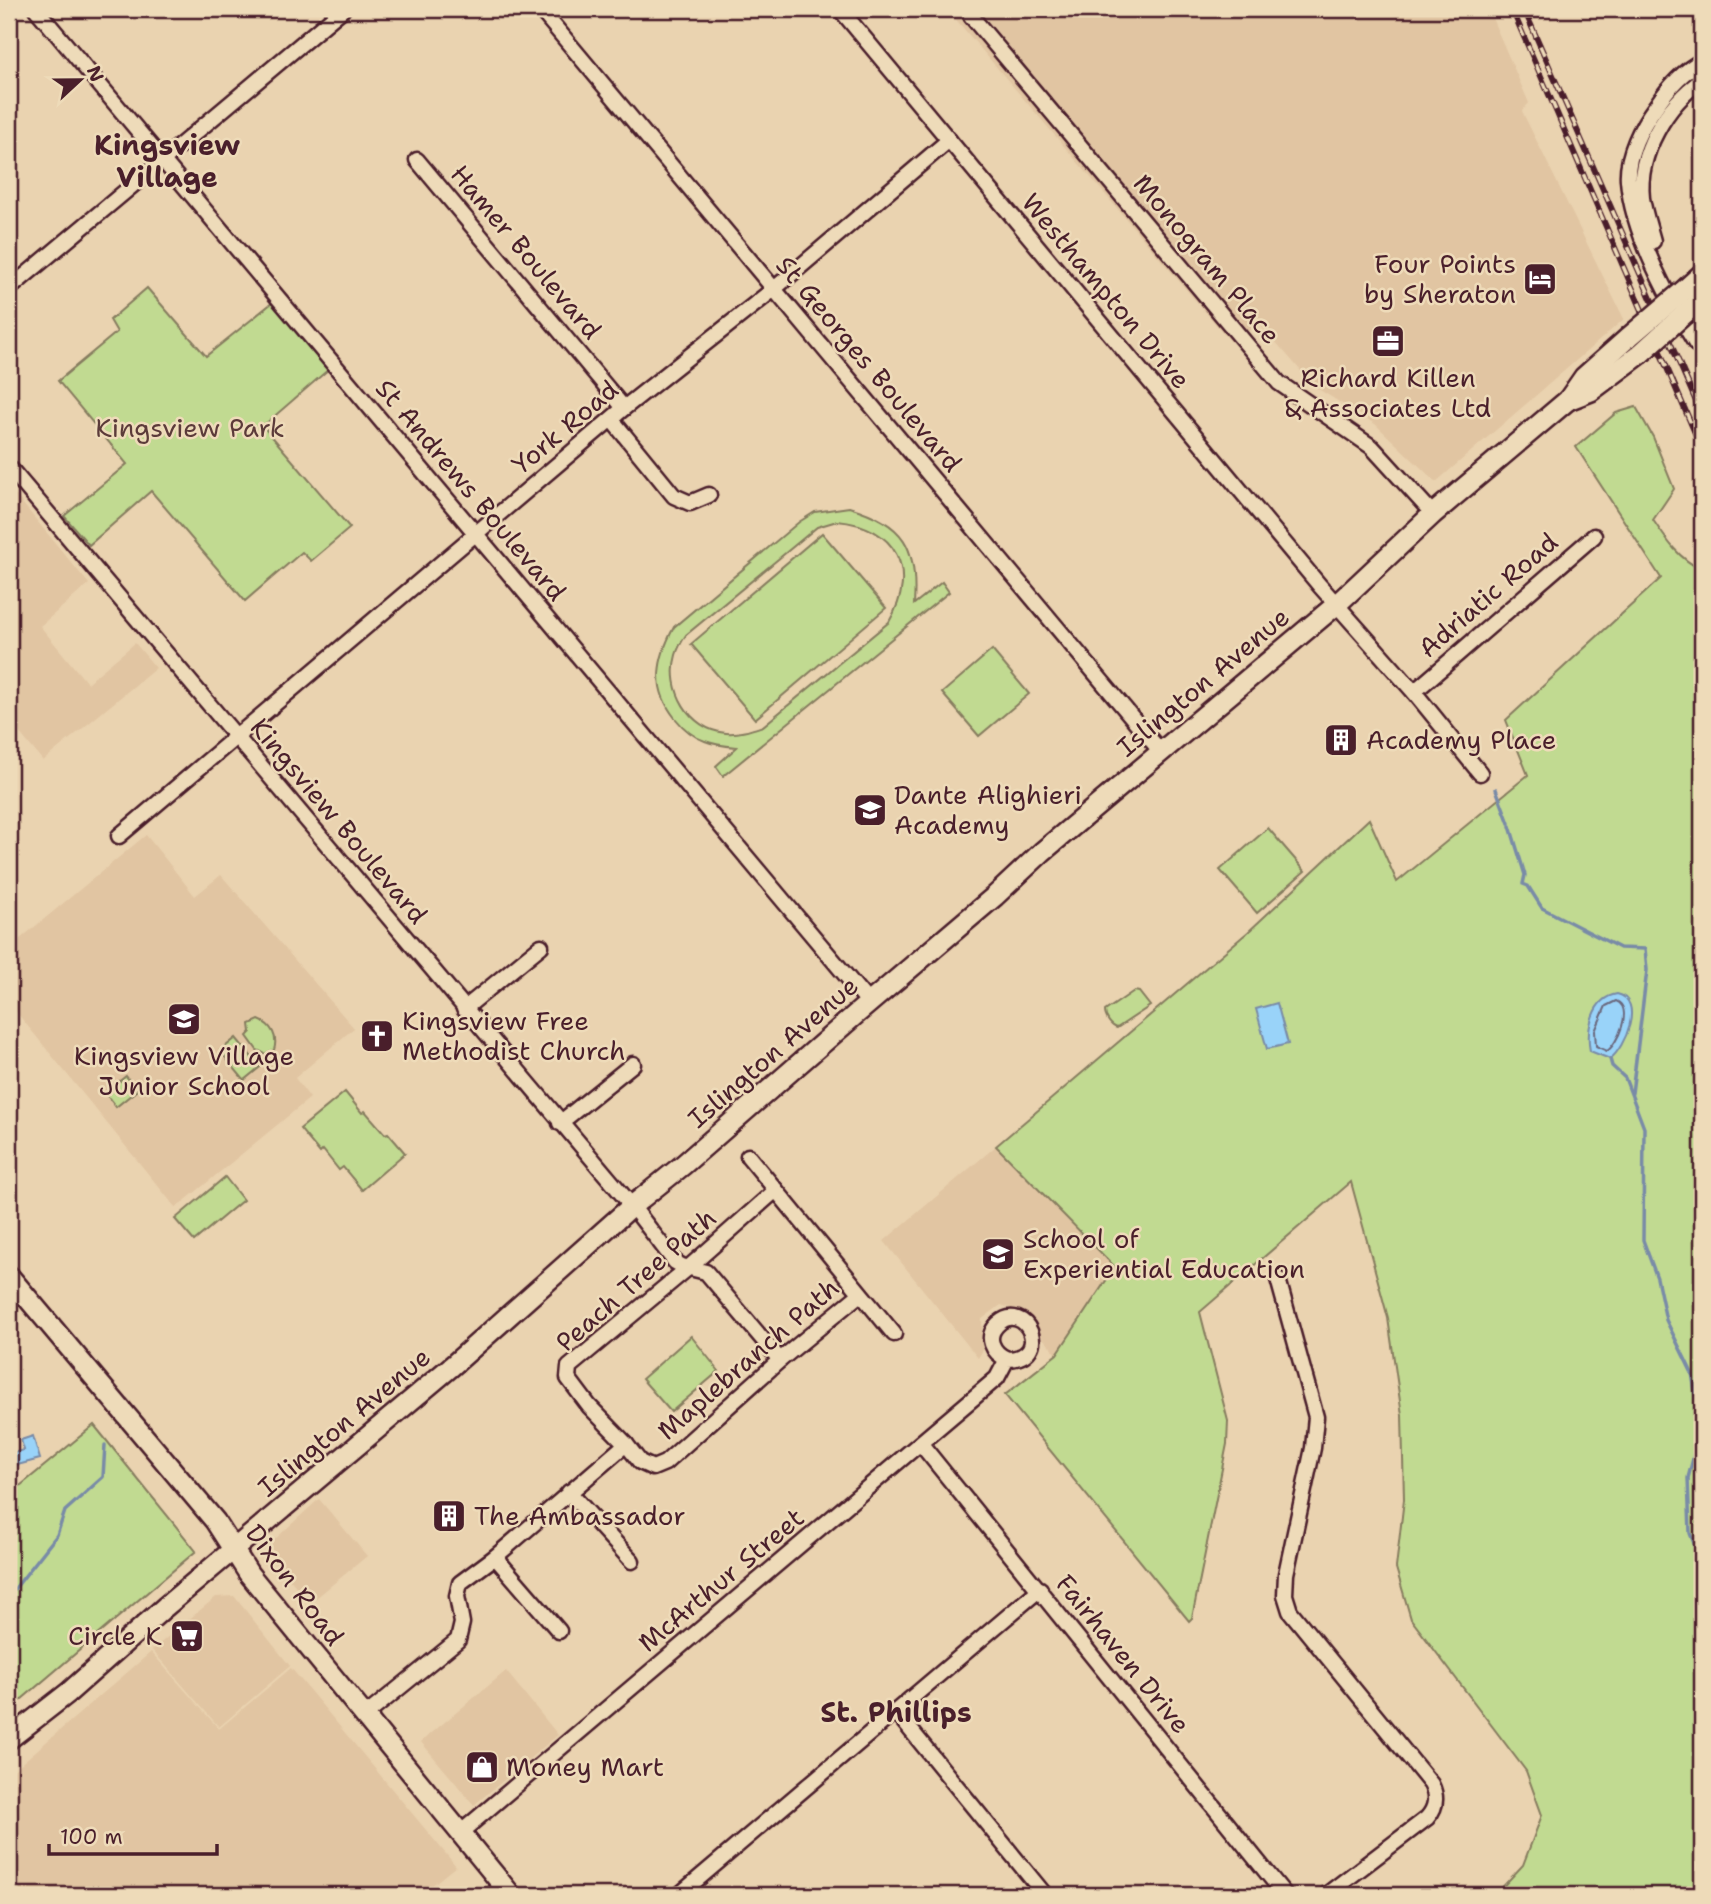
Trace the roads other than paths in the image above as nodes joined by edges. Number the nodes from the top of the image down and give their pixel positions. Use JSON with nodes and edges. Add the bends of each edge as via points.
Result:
{"nodes":[{"id":1,"x":36,"y":9,"type":"edge"},
{"id":2,"x":342,"y":9,"type":"edge"},
{"id":3,"x":540,"y":9,"type":"edge"},
{"id":4,"x":839,"y":9,"type":"edge"},
{"id":5,"x":971,"y":9,"type":"edge"},
{"id":6,"x":1702,"y":61,"type":"edge"},
{"id":7,"x":1702,"y":80,"type":"edge"},
{"id":8,"x":949,"y":140,"type":"junction"},
{"id":9,"x":163,"y":159,"type":"junction"},
{"id":10,"x":417,"y":160,"type":"dead end"},
{"id":11,"x":1702,"y":274,"type":"edge"},
{"id":12,"x":9,"y":289,"type":"edge"},
{"id":13,"x":774,"y":289,"type":"junction"},
{"id":14,"x":1688,"y":298,"type":"edge"},
{"id":15,"x":1702,"y":348,"type":"edge"},
{"id":16,"x":624,"y":408,"type":"junction"},
{"id":17,"x":612,"y":420,"type":"junction"},
{"id":18,"x":9,"y":467,"type":"edge"},
{"id":19,"x":709,"y":495,"type":"dead end"},
{"id":20,"x":1433,"y":514,"type":"junction"},
{"id":21,"x":476,"y":533,"type":"junction"},
{"id":22,"x":1594,"y":536,"type":"dead end"},
{"id":23,"x":1336,"y":605,"type":"junction"},
{"id":24,"x":1414,"y":692,"type":"junction"},
{"id":25,"x":236,"y":737,"type":"junction"},
{"id":26,"x":1161,"y":752,"type":"junction"},
{"id":27,"x":1480,"y":773,"type":"dead end"},
{"id":28,"x":119,"y":836,"type":"dead end"},
{"id":29,"x":541,"y":946,"type":"dead end"},
{"id":30,"x":869,"y":1003,"type":"junction"},
{"id":31,"x":464,"y":1009,"type":"junction"},
{"id":32,"x":633,"y":1064,"type":"dead end"},
{"id":33,"x":560,"y":1123,"type":"junction"},
{"id":34,"x":748,"y":1156,"type":"dead end"},
{"id":35,"x":776,"y":1189,"type":"junction"},
{"id":36,"x":632,"y":1206,"type":"junction"},
{"id":37,"x":688,"y":1268,"type":"junction"},
{"id":38,"x":9,"y":1276,"type":"edge"},
{"id":39,"x":1278,"y":1279,"type":"dead end"},
{"id":40,"x":860,"y":1294,"type":"junction"},
{"id":41,"x":894,"y":1334,"type":"dead end"},
{"id":42,"x":1007,"y":1359,"type":"dead end"},
{"id":43,"x":780,"y":1360,"type":"junction"},
{"id":44,"x":626,"y":1444,"type":"junction"},
{"id":45,"x":921,"y":1444,"type":"junction"},
{"id":46,"x":569,"y":1492,"type":"junction"},
{"id":47,"x":233,"y":1549,"type":"junction"},
{"id":48,"x":495,"y":1557,"type":"junction"},
{"id":49,"x":632,"y":1561,"type":"dead end"},
{"id":50,"x":1040,"y":1589,"type":"junction"},
{"id":51,"x":559,"y":1631,"type":"dead end"},
{"id":52,"x":896,"y":1712,"type":"junction"},
{"id":53,"x":366,"y":1716,"type":"junction"},
{"id":54,"x":9,"y":1739,"type":"edge"},
{"id":55,"x":460,"y":1833,"type":"junction"},
{"id":56,"x":511,"y":1895,"type":"edge"},
{"id":57,"x":679,"y":1895,"type":"edge"},
{"id":58,"x":1045,"y":1895,"type":"edge"},
{"id":59,"x":1285,"y":1895,"type":"edge"},
{"id":60,"x":1326,"y":1895,"type":"edge"}],
"edges":[{"from":1,"to":9,"type":"street","name":"St Andrews Boulevard"},
{"from":2,"to":9,"type":"street"},
{"from":3,"to":13,"type":"street","name":"St Georges Boulevard"},
{"from":4,"to":8,"type":"street","name":"Westhampton Drive"},
{"from":5,"to":20,"type":"street","name":"Monogram Place","via":[[971,16],[1279,383],[1372,447]]},
{"from":6,"to":14,"type":"street","via":[[1679,78],[1651,113],[1639,133],[1628,178],[1635,214]]},
{"from":7,"to":14,"type":"street","via":[[1686,92],[1655,134],[1642,196]]},
{"from":8,"to":13,"type":"street","name":"York Road"},
{"from":8,"to":23,"type":"street","name":"Westhampton Drive"},
{"from":9,"to":12,"type":"street"},
{"from":9,"to":21,"type":"street","name":"St Andrews Boulevard"},
{"from":10,"to":16,"type":"street","name":"Hamer Boulevard"},
{"from":11,"to":14,"type":"main road","name":"Islington Avenue"},
{"from":13,"to":16,"type":"street","name":"York Road"},
{"from":13,"to":26,"type":"street","name":"St Georges Boulevard"},
{"from":14,"to":15,"type":"street","via":[[1696,344]]},
{"from":14,"to":20,"type":"main road","name":"Islington Avenue","bridge":true,"via":[[1634,346],[1584,377],[1568,400]]},
{"from":16,"to":17,"type":"street","name":"York Road"},
{"from":17,"to":19,"type":"street","via":[[674,496],[690,503]]},
{"from":17,"to":21,"type":"street","name":"York Road"},
{"from":18,"to":25,"type":"street","name":"Kingsview Boulevard"},
{"from":20,"to":23,"type":"main road","name":"Islington Avenue"},
{"from":21,"to":25,"type":"street","name":"York Road"},
{"from":21,"to":30,"type":"street","name":"St Andrews Boulevard"},
{"from":22,"to":24,"type":"street","name":"Adriatic Road"},
{"from":23,"to":24,"type":"street","name":"Westhampton Drive"},
{"from":23,"to":26,"type":"main road","name":"Islington Avenue"},
{"from":24,"to":27,"type":"street","name":"Westhampton Drive"},
{"from":25,"to":28,"type":"street","name":"York Road"},
{"from":25,"to":31,"type":"street","name":"Kingsview Boulevard"},
{"from":26,"to":30,"type":"main road","name":"Islington Avenue"},
{"from":29,"to":31,"type":"street"},
{"from":30,"to":36,"type":"main road","name":"Islington Avenue"},
{"from":31,"to":33,"type":"street","name":"Kingsview Boulevard"},
{"from":32,"to":33,"type":"street"},
{"from":33,"to":36,"type":"street","name":"Kingsview Boulevard"},
{"from":34,"to":35,"type":"street","name":"Maplebranch Path"},
{"from":35,"to":37,"type":"street","name":"Peach Tree Path"},
{"from":35,"to":40,"type":"street","name":"Maplebranch Path"},
{"from":36,"to":37,"type":"street","name":"Kingsview Boulevard","via":[[676,1262]]},
{"from":36,"to":47,"type":"main road","name":"Islington Avenue","via":[[452,1366]]},
{"from":37,"to":43,"type":"street","name":"Kingsview Boulevard","via":[[706,1272]]},
{"from":37,"to":44,"type":"street","name":"Peach Tree Path","via":[[569,1367],[568,1378]]},
{"from":38,"to":47,"type":"main road","name":"Dixon Road","via":[[156,1448]]},
{"from":39,"to":60,"type":"street","via":[[1316,1417],[1286,1574],[1287,1604],[1431,1784],[1436,1798],[1427,1818]]},
{"from":40,"to":41,"type":"street","name":"Maplebranch Path"},
{"from":40,"to":43,"type":"street","name":"Maplebranch Path"},
{"from":42,"to":45,"type":"street","name":"McArthur Street","via":[[997,1378]]},
{"from":43,"to":44,"type":"street","name":"Maplebranch Path","via":[[664,1463],[653,1468],[640,1462]]},
{"from":44,"to":46,"type":"street","name":"Maplebranch Path"},
{"from":45,"to":50,"type":"street","name":"Fairhaven Drive"},
{"from":45,"to":55,"type":"street","name":"McArthur Street"},
{"from":46,"to":48,"type":"street","name":"Maplebranch Path"},
{"from":46,"to":49,"type":"street"},
{"from":47,"to":53,"type":"main road","name":"Dixon Road"},
{"from":47,"to":54,"type":"main road","name":"Islington Avenue"},
{"from":48,"to":51,"type":"street"},
{"from":48,"to":53,"type":"street","name":"Maplebranch Path","via":[[460,1583],[458,1640]]},
{"from":50,"to":52,"type":"street"},
{"from":50,"to":59,"type":"street","name":"Fairhaven Drive"},
{"from":52,"to":57,"type":"street"},
{"from":52,"to":58,"type":"street"},
{"from":53,"to":55,"type":"main road","name":"Dixon Road"},
{"from":55,"to":56,"type":"main road","name":"Dixon Road"}]}
